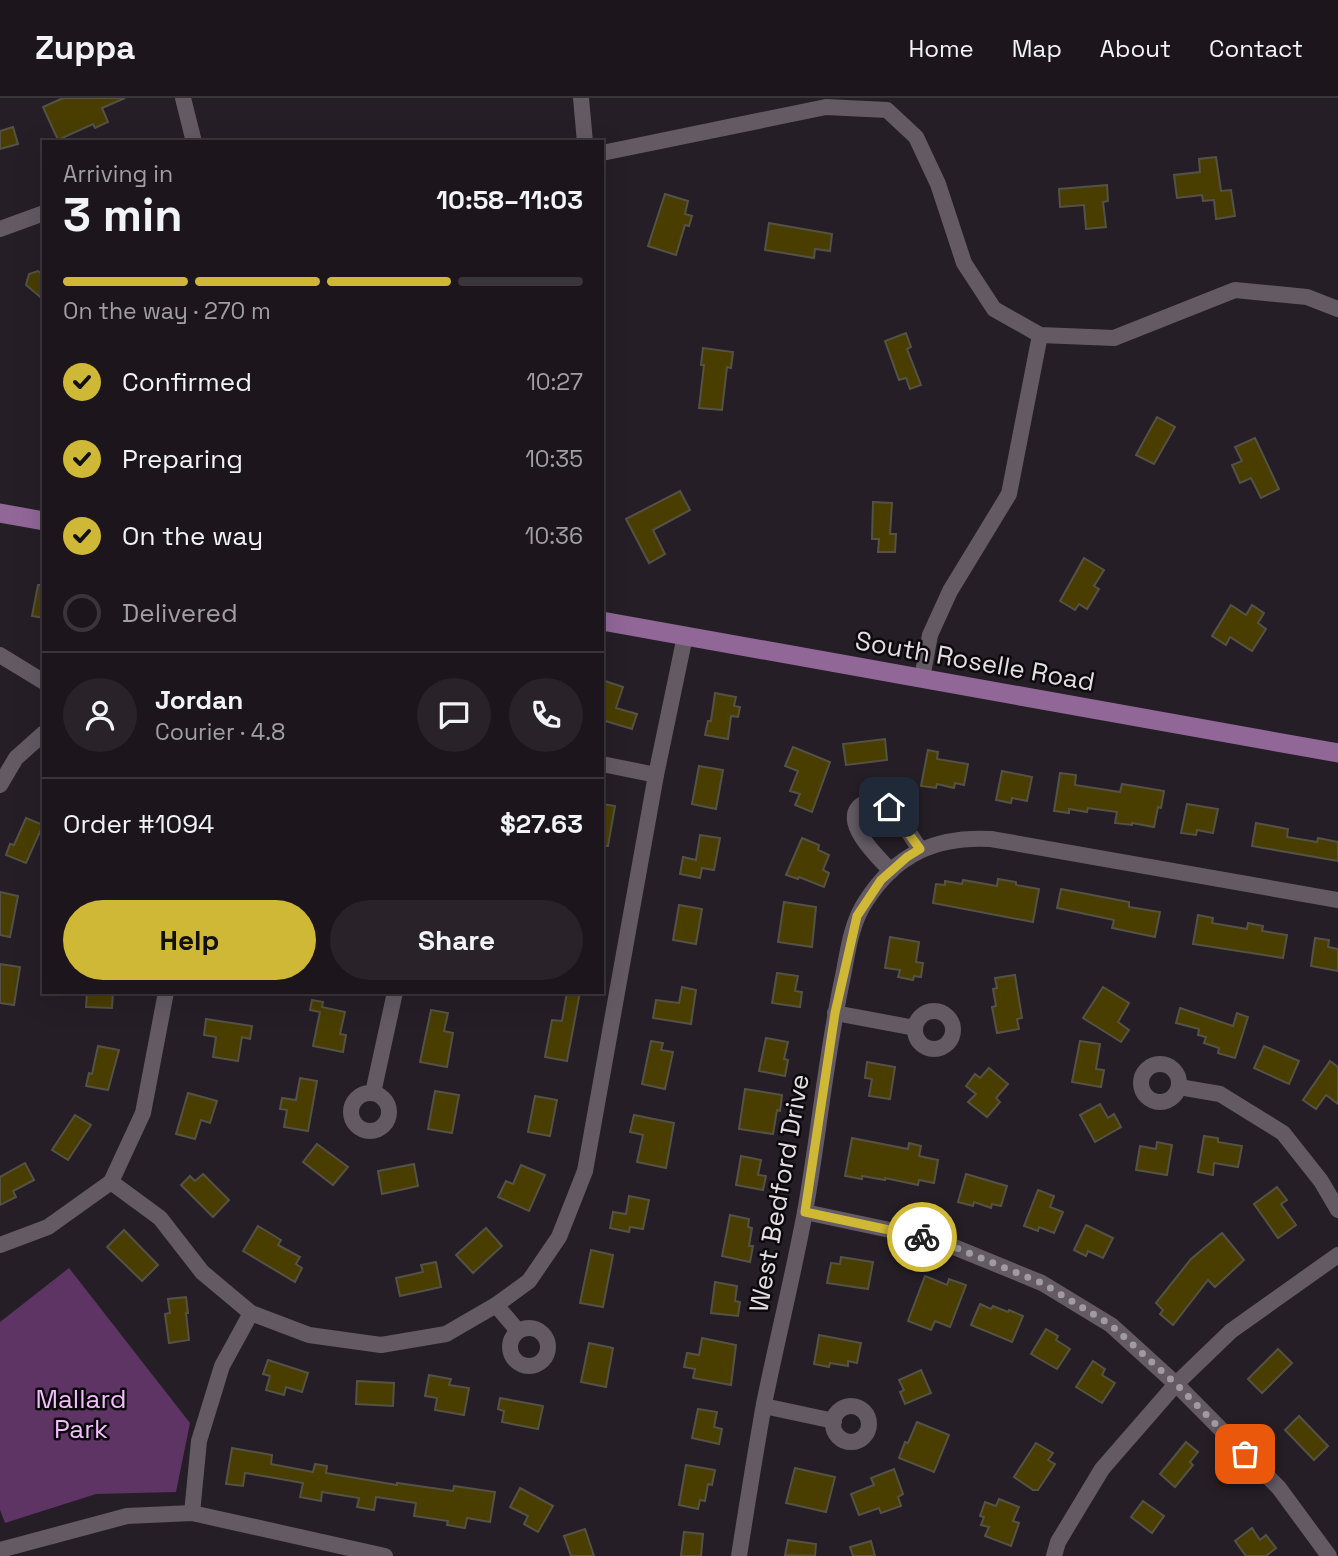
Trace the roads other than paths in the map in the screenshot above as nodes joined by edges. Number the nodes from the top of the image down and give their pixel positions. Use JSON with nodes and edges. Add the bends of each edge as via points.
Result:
{"nodes":[{"id":1,"x":183,"y":98,"type":"edge"},
{"id":2,"x":581,"y":98,"type":"edge"},
{"id":3,"x":194,"y":140,"type":"edge"},
{"id":4,"x":585,"y":140,"type":"edge"},
{"id":5,"x":604,"y":153,"type":"edge"},
{"id":6,"x":42,"y":214,"type":"edge"},
{"id":7,"x":0,"y":229,"type":"edge"},
{"id":8,"x":1338,"y":309,"type":"edge"},
{"id":9,"x":1040,"y":335,"type":"junction"},
{"id":10,"x":0,"y":513,"type":"edge"},
{"id":11,"x":42,"y":521,"type":"edge"},
{"id":12,"x":604,"y":621,"type":"edge"},
{"id":13,"x":685,"y":636,"type":"junction"},
{"id":14,"x":0,"y":654,"type":"edge"},
{"id":15,"x":922,"y":678,"type":"junction"},
{"id":16,"x":42,"y":681,"type":"edge"},
{"id":17,"x":42,"y":735,"type":"edge"},
{"id":18,"x":1338,"y":753,"type":"edge"},
{"id":19,"x":604,"y":764,"type":"edge"},
{"id":20,"x":656,"y":775,"type":"junction"},
{"id":21,"x":0,"y":785,"type":"edge"},
{"id":22,"x":914,"y":853,"type":"junction"},
{"id":23,"x":891,"y":872,"type":"junction"},
{"id":24,"x":1338,"y":900,"type":"edge"},
{"id":25,"x":166,"y":994,"type":"edge"},
{"id":26,"x":395,"y":994,"type":"edge"},
{"id":27,"x":835,"y":1013,"type":"junction"},
{"id":28,"x":915,"y":1028,"type":"dead end"},
{"id":29,"x":1179,"y":1087,"type":"dead end"},
{"id":30,"x":373,"y":1093,"type":"dead end"},
{"id":31,"x":111,"y":1182,"type":"junction"},
{"id":32,"x":1338,"y":1210,"type":"edge"},
{"id":33,"x":805,"y":1212,"type":"junction"},
{"id":34,"x":0,"y":1245,"type":"edge"},
{"id":35,"x":1338,"y":1255,"type":"edge"},
{"id":36,"x":496,"y":1305,"type":"junction"},
{"id":37,"x":250,"y":1312,"type":"junction"},
{"id":38,"x":518,"y":1331,"type":"dead end"},
{"id":39,"x":1176,"y":1384,"type":"junction"},
{"id":40,"x":764,"y":1406,"type":"junction"},
{"id":41,"x":834,"y":1420,"type":"dead end"},
{"id":42,"x":192,"y":1513,"type":"junction"},
{"id":43,"x":0,"y":1550,"type":"edge"},
{"id":44,"x":385,"y":1556,"type":"edge"},
{"id":45,"x":739,"y":1556,"type":"edge"},
{"id":46,"x":1054,"y":1556,"type":"edge"},
{"id":47,"x":1329,"y":1556,"type":"edge"}],
"edges":[{"from":1,"to":3,"type":"street"},
{"from":2,"to":4,"type":"street"},
{"from":5,"to":9,"type":"street","via":[[826,107],[887,110],[916,138],[938,184],[964,263],[994,309]]},
{"from":6,"to":7,"type":"street"},
{"from":8,"to":9,"type":"street","via":[[1307,297],[1235,290],[1114,338]]},
{"from":9,"to":15,"type":"street","via":[[1009,494],[950,591],[930,635]]},
{"from":10,"to":11,"type":"main road"},
{"from":12,"to":13,"type":"main road","name":"South Roselle Road"},
{"from":13,"to":15,"type":"main road","name":"South Roselle Road"},
{"from":13,"to":20,"type":"street"},
{"from":14,"to":16,"type":"street"},
{"from":15,"to":18,"type":"main road","name":"South Roselle Road"},
{"from":17,"to":21,"type":"street","via":[[16,758]]},
{"from":19,"to":20,"type":"street"},
{"from":20,"to":36,"type":"street","via":[[585,1171],[559,1237],[529,1281]]},
{"from":22,"to":23,"type":"street","name":"West Bedford Drive"},
{"from":22,"to":23,"type":"street","via":[[889,807],[880,801],[862,804],[856,811],[855,827]]},
{"from":22,"to":24,"type":"street","via":[[946,841],[991,839]]},
{"from":23,"to":27,"type":"street","name":"West Bedford Drive","via":[[857,916]]},
{"from":25,"to":31,"type":"street","via":[[143,1112]]},
{"from":26,"to":30,"type":"street"},
{"from":27,"to":28,"type":"street"},
{"from":27,"to":33,"type":"street","name":"West Bedford Drive"},
{"from":29,"to":32,"type":"street","via":[[1220,1094],[1283,1133]]},
{"from":31,"to":34,"type":"street","via":[[48,1227]]},
{"from":31,"to":37,"type":"street","via":[[160,1218],[202,1272]]},
{"from":33,"to":39,"type":"street","via":[[937,1240],[1042,1283],[1111,1325]]},
{"from":33,"to":40,"type":"street","name":"West Bedford Drive"},
{"from":35,"to":39,"type":"street","via":[[1231,1331]]},
{"from":36,"to":37,"type":"street","via":[[446,1334],[381,1345],[309,1335]]},
{"from":36,"to":38,"type":"street"},
{"from":37,"to":42,"type":"street","via":[[222,1366],[200,1441]]},
{"from":39,"to":46,"type":"street","via":[[1102,1469]]},
{"from":39,"to":47,"type":"street","via":[[1279,1489]]},
{"from":40,"to":41,"type":"street"},
{"from":40,"to":45,"type":"street","name":"West Bedford Drive"},
{"from":42,"to":43,"type":"street","via":[[127,1516]]},
{"from":42,"to":44,"type":"street"}]}
